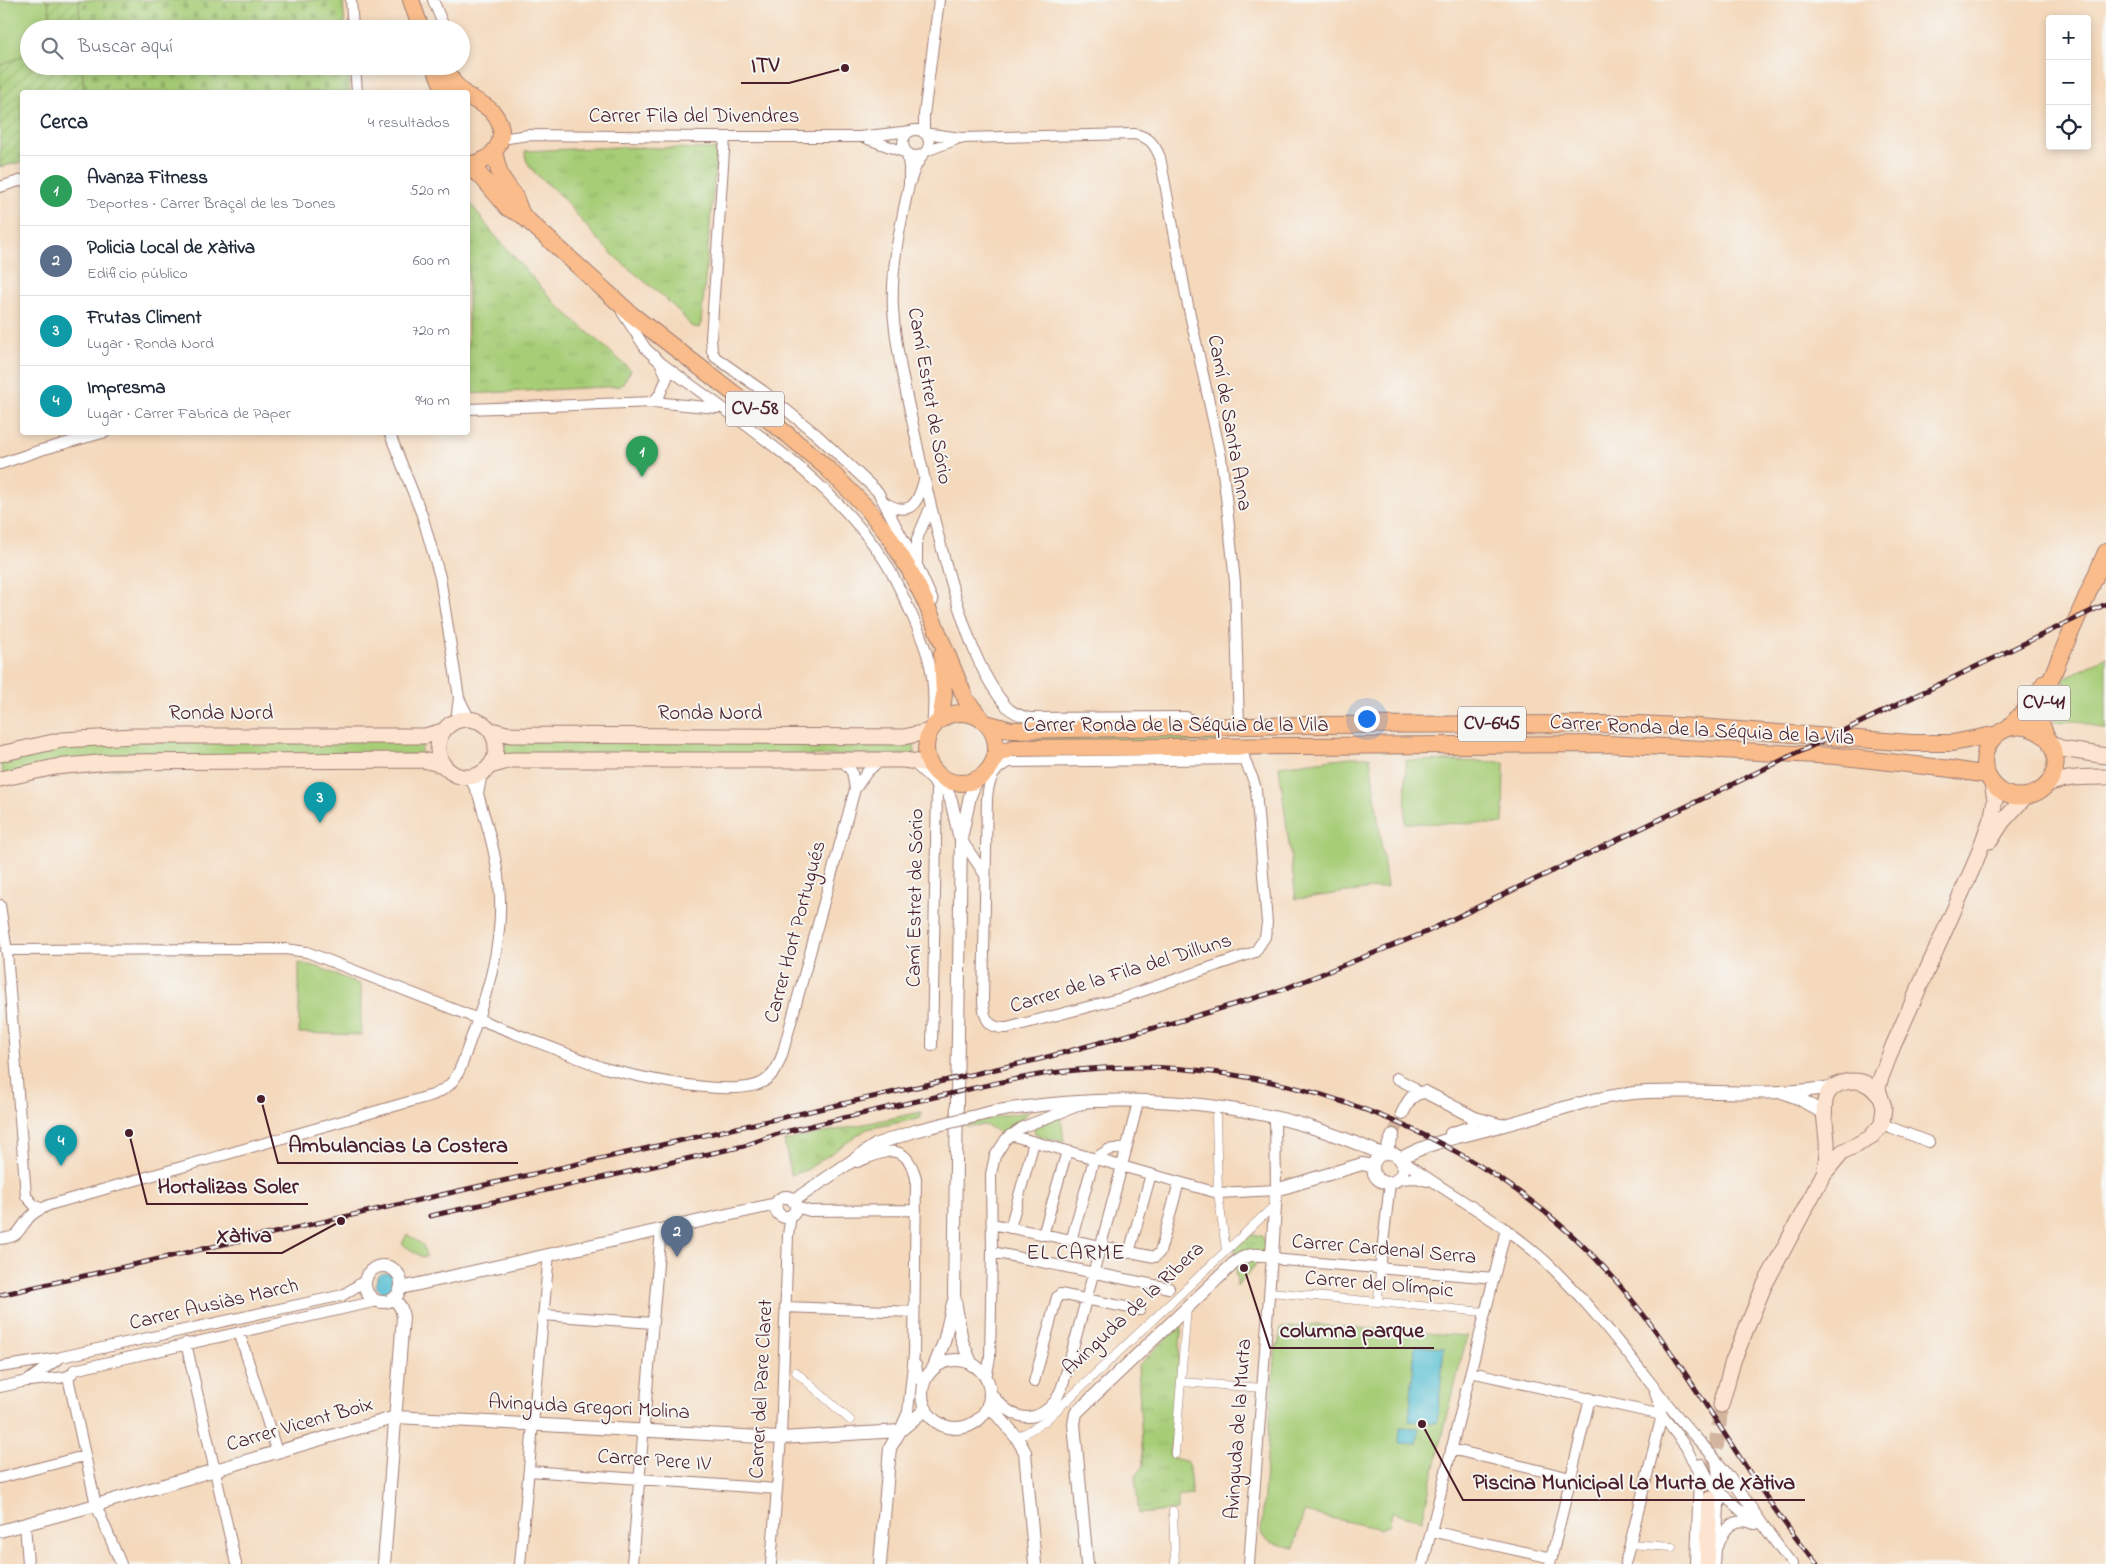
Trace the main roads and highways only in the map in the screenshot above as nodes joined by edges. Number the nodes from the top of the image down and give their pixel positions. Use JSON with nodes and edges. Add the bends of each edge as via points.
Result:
{"nodes":[{"id":1,"x":411,"y":0,"type":"edge"},
{"id":2,"x":419,"y":20,"type":"edge"},
{"id":3,"x":471,"y":100,"type":"edge"},
{"id":4,"x":499,"y":140,"type":"junction"},
{"id":5,"x":470,"y":164,"type":"edge"},
{"id":6,"x":470,"y":167,"type":"edge"},
{"id":7,"x":522,"y":215,"type":"junction"},
{"id":8,"x":2106,"y":552,"type":"edge"},
{"id":9,"x":941,"y":642,"type":"junction"},
{"id":10,"x":2056,"y":666,"type":"junction"},
{"id":11,"x":985,"y":722,"type":"junction"},
{"id":12,"x":934,"y":726,"type":"junction"},
{"id":13,"x":443,"y":730,"type":"junction"},
{"id":14,"x":491,"y":730,"type":"junction"},
{"id":15,"x":2004,"y":731,"type":"junction"},
{"id":16,"x":2049,"y":741,"type":"junction"},
{"id":17,"x":0,"y":754,"type":"edge"},
{"id":18,"x":2106,"y":756,"type":"edge"},
{"id":19,"x":1001,"y":759,"type":"junction"},
{"id":20,"x":443,"y":765,"type":"junction"},
{"id":21,"x":934,"y":770,"type":"junction"},
{"id":22,"x":480,"y":772,"type":"junction"},
{"id":23,"x":0,"y":779,"type":"edge"},
{"id":24,"x":1990,"y":779,"type":"junction"},
{"id":25,"x":2104,"y":779,"type":"edge"},
{"id":26,"x":2048,"y":784,"type":"junction"},
{"id":27,"x":2025,"y":797,"type":"junction"},
{"id":28,"x":1975,"y":863,"type":"junction"},
{"id":29,"x":1893,"y":1046,"type":"junction"},
{"id":30,"x":1856,"y":1081,"type":"junction"},
{"id":31,"x":1881,"y":1098,"type":"junction"},
{"id":32,"x":1824,"y":1119,"type":"junction"},
{"id":33,"x":1862,"y":1141,"type":"junction"},
{"id":34,"x":1823,"y":1175,"type":"junction"},
{"id":35,"x":1721,"y":1406,"type":"tunnel mouth"},
{"id":36,"x":1715,"y":1495,"type":"tunnel mouth"},
{"id":37,"x":1712,"y":1561,"type":"edge"}],
"edges":[{"from":1,"to":2,"type":"main road"},
{"from":3,"to":4,"type":"main road","number":"CV-58","via":[[493,112],[498,120]]},
{"from":4,"to":5,"type":"main road","number":"CV-58","via":[[483,161]]},
{"from":4,"to":7,"type":"main road","number":"CV-58","via":[[500,175],[515,197]]},
{"from":6,"to":7,"type":"main road","number":"CV-58","via":[[508,208]]},
{"from":7,"to":9,"type":"main road","number":"CV-58","via":[[657,336],[788,435],[852,492],[898,550],[920,588]]},
{"from":8,"to":10,"type":"main road","number":"CV-41"},
{"from":9,"to":11,"type":"main road","number":"CV-58","via":[[966,700]]},
{"from":9,"to":12,"type":"main road","number":"CV-58","via":[[944,685]]},
{"from":10,"to":15,"type":"main road","number":"CV-41","via":[[2029,706]]},
{"from":10,"to":16,"type":"main road","number":"CV-41","via":[[2041,710],[2041,728]]},
{"from":11,"to":12,"type":"main road","number":"CV-645","via":[[969,714],[958,713],[948,715]]},
{"from":11,"to":15,"type":"main road","name":"Carrer Ronda de la Séquia de la Vila","number":"CV-645","via":[[1011,730],[1638,724],[1920,743],[1952,743]]},
{"from":11,"to":19,"type":"main road"},
{"from":12,"to":14,"type":"main road","name":"Ronda Nord","number":"CV-645","via":[[904,737],[511,735]]},
{"from":12,"to":21,"type":"main road","via":[[926,742],[926,753]]},
{"from":13,"to":14,"type":"main road","number":"CV-645","via":[[462,719],[477,720]]},
{"from":13,"to":17,"type":"main road","name":"Ronda Nord","via":[[426,736],[134,736],[62,740]]},
{"from":13,"to":20,"type":"main road","via":[[437,748]]},
{"from":14,"to":22,"type":"main road","via":[[496,748]]},
{"from":15,"to":16,"type":"main road","number":"CV-645","via":[[2020,726],[2031,727]]},
{"from":15,"to":24,"type":"main road","via":[[1988,746],[1985,755]]},
{"from":16,"to":18,"type":"main road","number":"CV-645","via":[[2062,749]]},
{"from":16,"to":26,"type":"main road","via":[[2056,763]]},
{"from":19,"to":21,"type":"main road","via":[[982,775],[961,783],[950,781]]},
{"from":19,"to":24,"type":"main road","name":"Carrer Ronda de la Séquia de la Vila","number":"CV-645","via":[[1013,748],[1243,753],[1563,744],[1836,756],[1952,769]]},
{"from":20,"to":22,"type":"main road","via":[[459,776]]},
{"from":20,"to":23,"type":"main road","via":[[424,760],[109,762]]},
{"from":21,"to":22,"type":"main road","via":[[912,762],[880,760],[512,760]]},
{"from":24,"to":27,"type":"main road","number":"CV-645","via":[[2007,794]]},
{"from":24,"to":28,"type":"main road","via":[[1995,800]]},
{"from":25,"to":26,"type":"main road","via":[[2068,779]]},
{"from":26,"to":27,"type":"main road"},
{"from":27,"to":28,"type":"main road","via":[[2003,821]]},
{"from":28,"to":29,"type":"main road"},
{"from":29,"to":30,"type":"main road","via":[[1869,1074]]},
{"from":29,"to":31,"type":"main road","via":[[1880,1080]]},
{"from":30,"to":31,"type":"main road","via":[[1867,1084]]},
{"from":30,"to":32,"type":"main road","via":[[1837,1086],[1826,1098]]},
{"from":31,"to":33,"type":"main road","via":[[1884,1107],[1882,1124],[1877,1132]]},
{"from":32,"to":33,"type":"main road","via":[[1836,1137]]},
{"from":32,"to":34,"type":"main road","via":[[1828,1144]]},
{"from":33,"to":34,"type":"main road","via":[[1842,1152]]},
{"from":34,"to":35,"type":"main road","via":[[1764,1286],[1733,1361]]},
{"from":36,"to":37,"type":"main road"}]}
